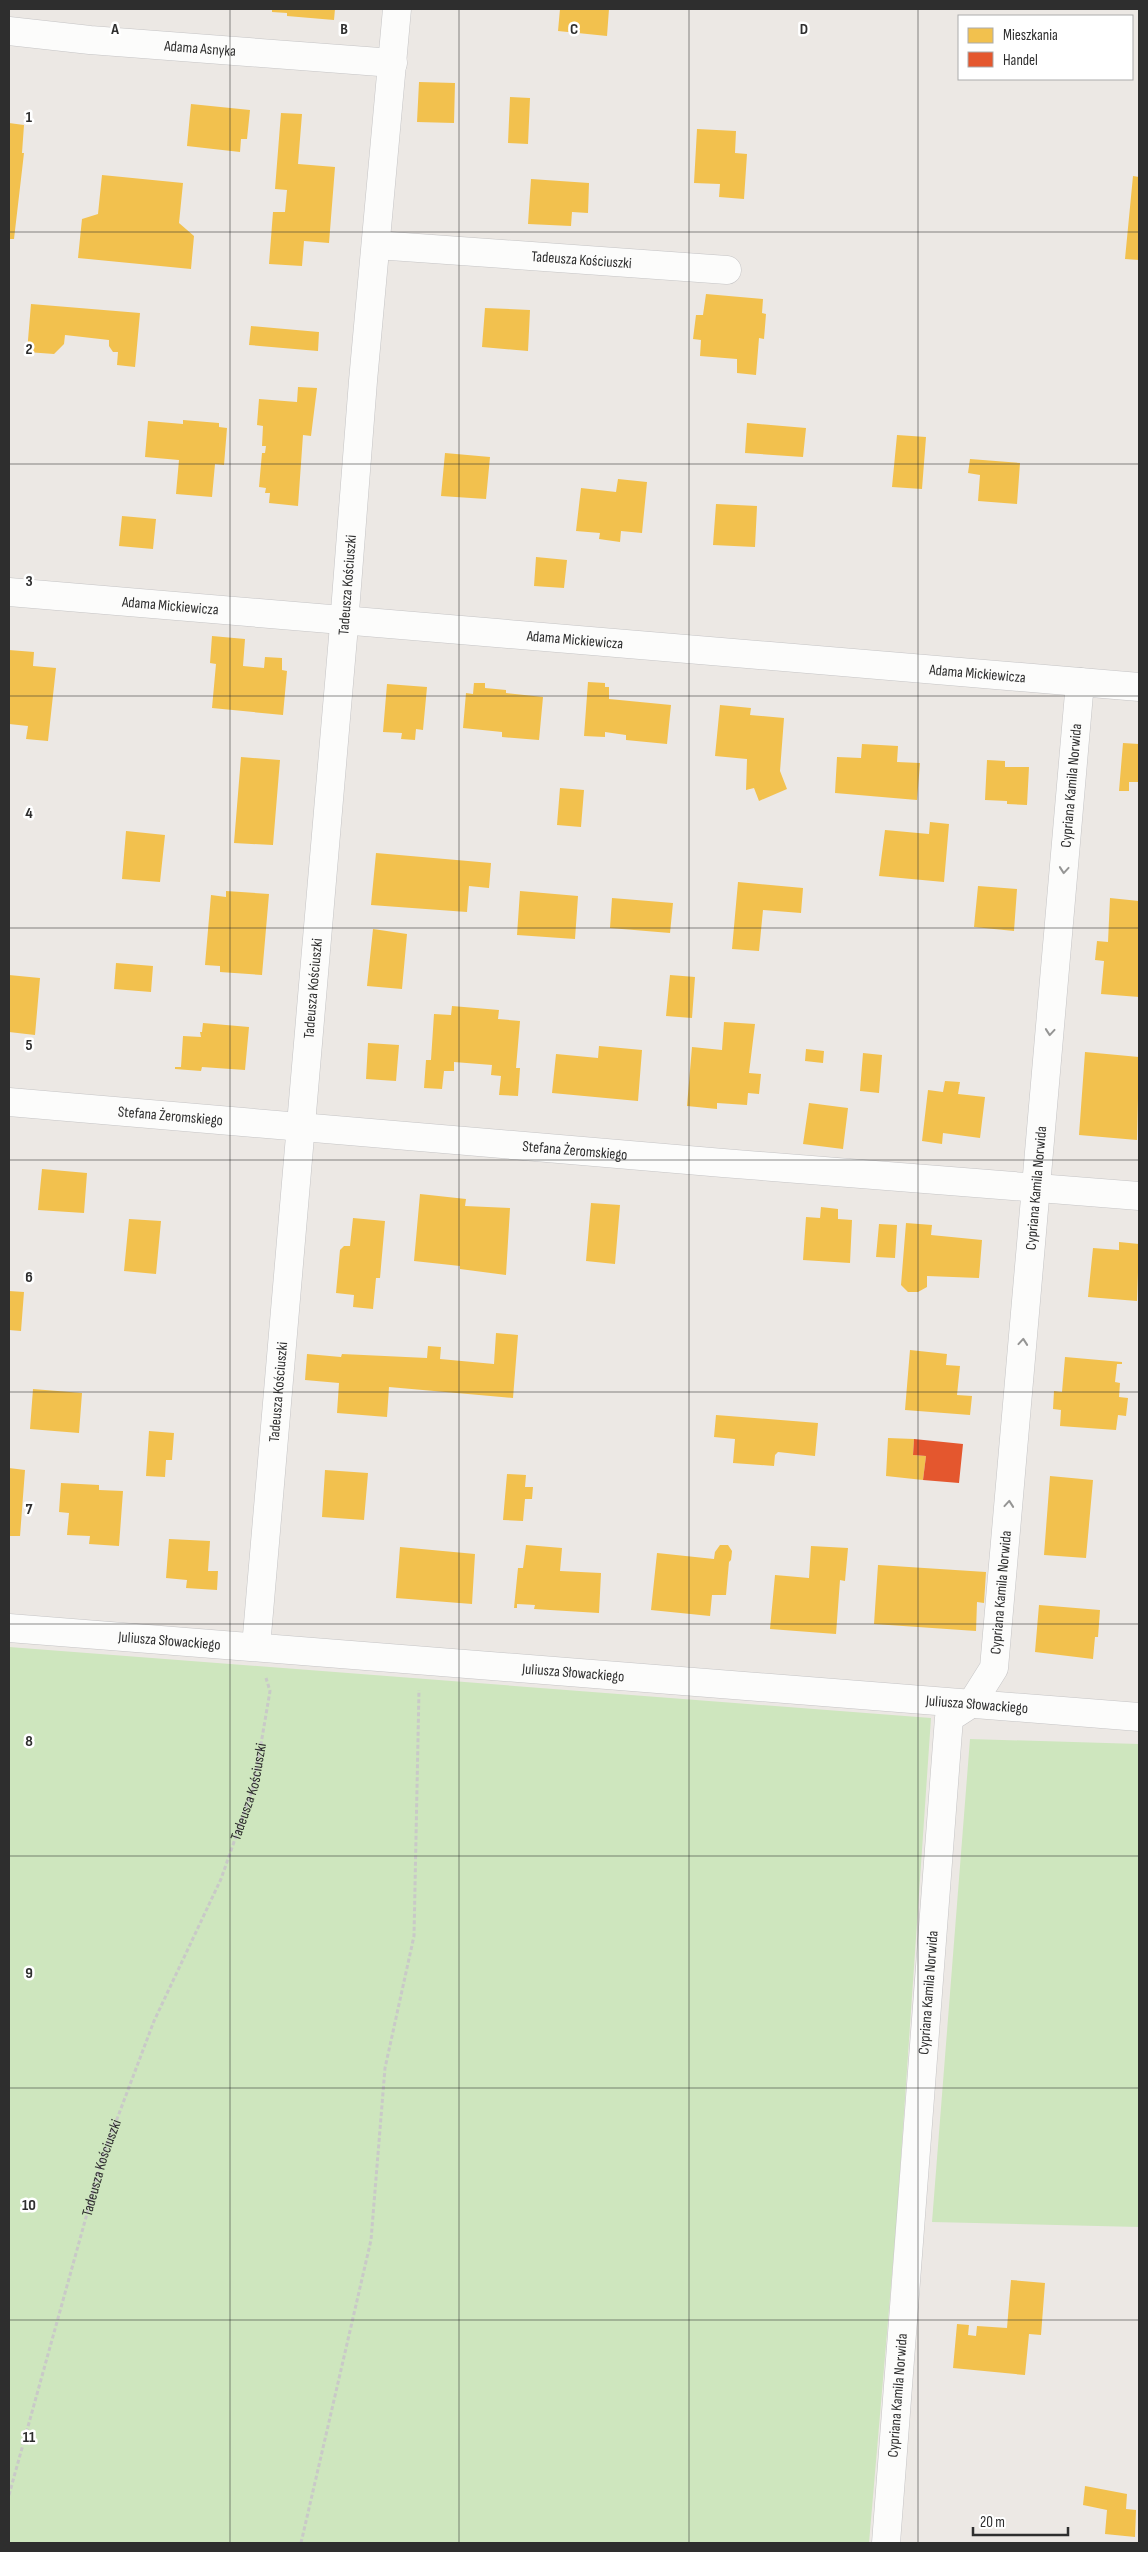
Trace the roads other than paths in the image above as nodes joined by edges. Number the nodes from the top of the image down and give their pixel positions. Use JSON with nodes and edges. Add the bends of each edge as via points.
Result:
{"nodes":[{"id":1,"x":397,"y":9,"type":"edge"},
{"id":2,"x":9,"y":31,"type":"edge"},
{"id":3,"x":393,"y":62,"type":"junction"},
{"id":4,"x":376,"y":245,"type":"junction"},
{"id":5,"x":727,"y":270,"type":"dead end"},
{"id":6,"x":9,"y":592,"type":"edge"},
{"id":7,"x":345,"y":621,"type":"junction"},
{"id":8,"x":1080,"y":682,"type":"junction"},
{"id":9,"x":1139,"y":687,"type":"edge"},
{"id":10,"x":9,"y":1102,"type":"edge"},
{"id":11,"x":302,"y":1127,"type":"junction"},
{"id":12,"x":1037,"y":1188,"type":"junction"},
{"id":13,"x":1139,"y":1196,"type":"edge"},
{"id":14,"x":9,"y":1628,"type":"edge"},
{"id":15,"x":256,"y":1648,"type":"junction"},
{"id":16,"x":972,"y":1703,"type":"junction"},
{"id":17,"x":1139,"y":1717,"type":"edge"},
{"id":18,"x":886,"y":2543,"type":"edge"}],
"edges":[{"from":1,"to":3,"type":"street","name":"Tadeusza Kościuszki"},
{"from":2,"to":3,"type":"street","name":"Adama Asnyka"},
{"from":3,"to":4,"type":"street","name":"Tadeusza Kościuszki"},
{"from":4,"to":5,"type":"street","name":"Tadeusza Kościuszki"},
{"from":4,"to":7,"type":"street","name":"Tadeusza Kościuszki"},
{"from":6,"to":7,"type":"street","name":"Adama Mickiewicza"},
{"from":7,"to":8,"type":"street","name":"Adama Mickiewicza"},
{"from":7,"to":11,"type":"street","name":"Tadeusza Kościuszki"},
{"from":8,"to":9,"type":"street","name":"Adama Mickiewicza"},
{"from":8,"to":12,"type":"street","name":"Cypriana Kamila Norwida","one_way":true},
{"from":10,"to":11,"type":"street","name":"Stefana Żeromskiego"},
{"from":11,"to":12,"type":"street","name":"Stefana Żeromskiego"},
{"from":11,"to":15,"type":"street","name":"Tadeusza Kościuszki"},
{"from":12,"to":13,"type":"street","name":"Stefana Żeromskiego"},
{"from":16,"to":12,"type":"street","name":"Cypriana Kamila Norwida","one_way":true,"via":[[994,1668]]},
{"from":14,"to":15,"type":"street","name":"Juliusza Słowackiego"},
{"from":15,"to":16,"type":"street","name":"Juliusza Słowackiego"},
{"from":16,"to":17,"type":"street","name":"Juliusza Słowackiego"},
{"from":16,"to":18,"type":"street","name":"Cypriana Kamila Norwida","via":[[949,1718]]}]}
